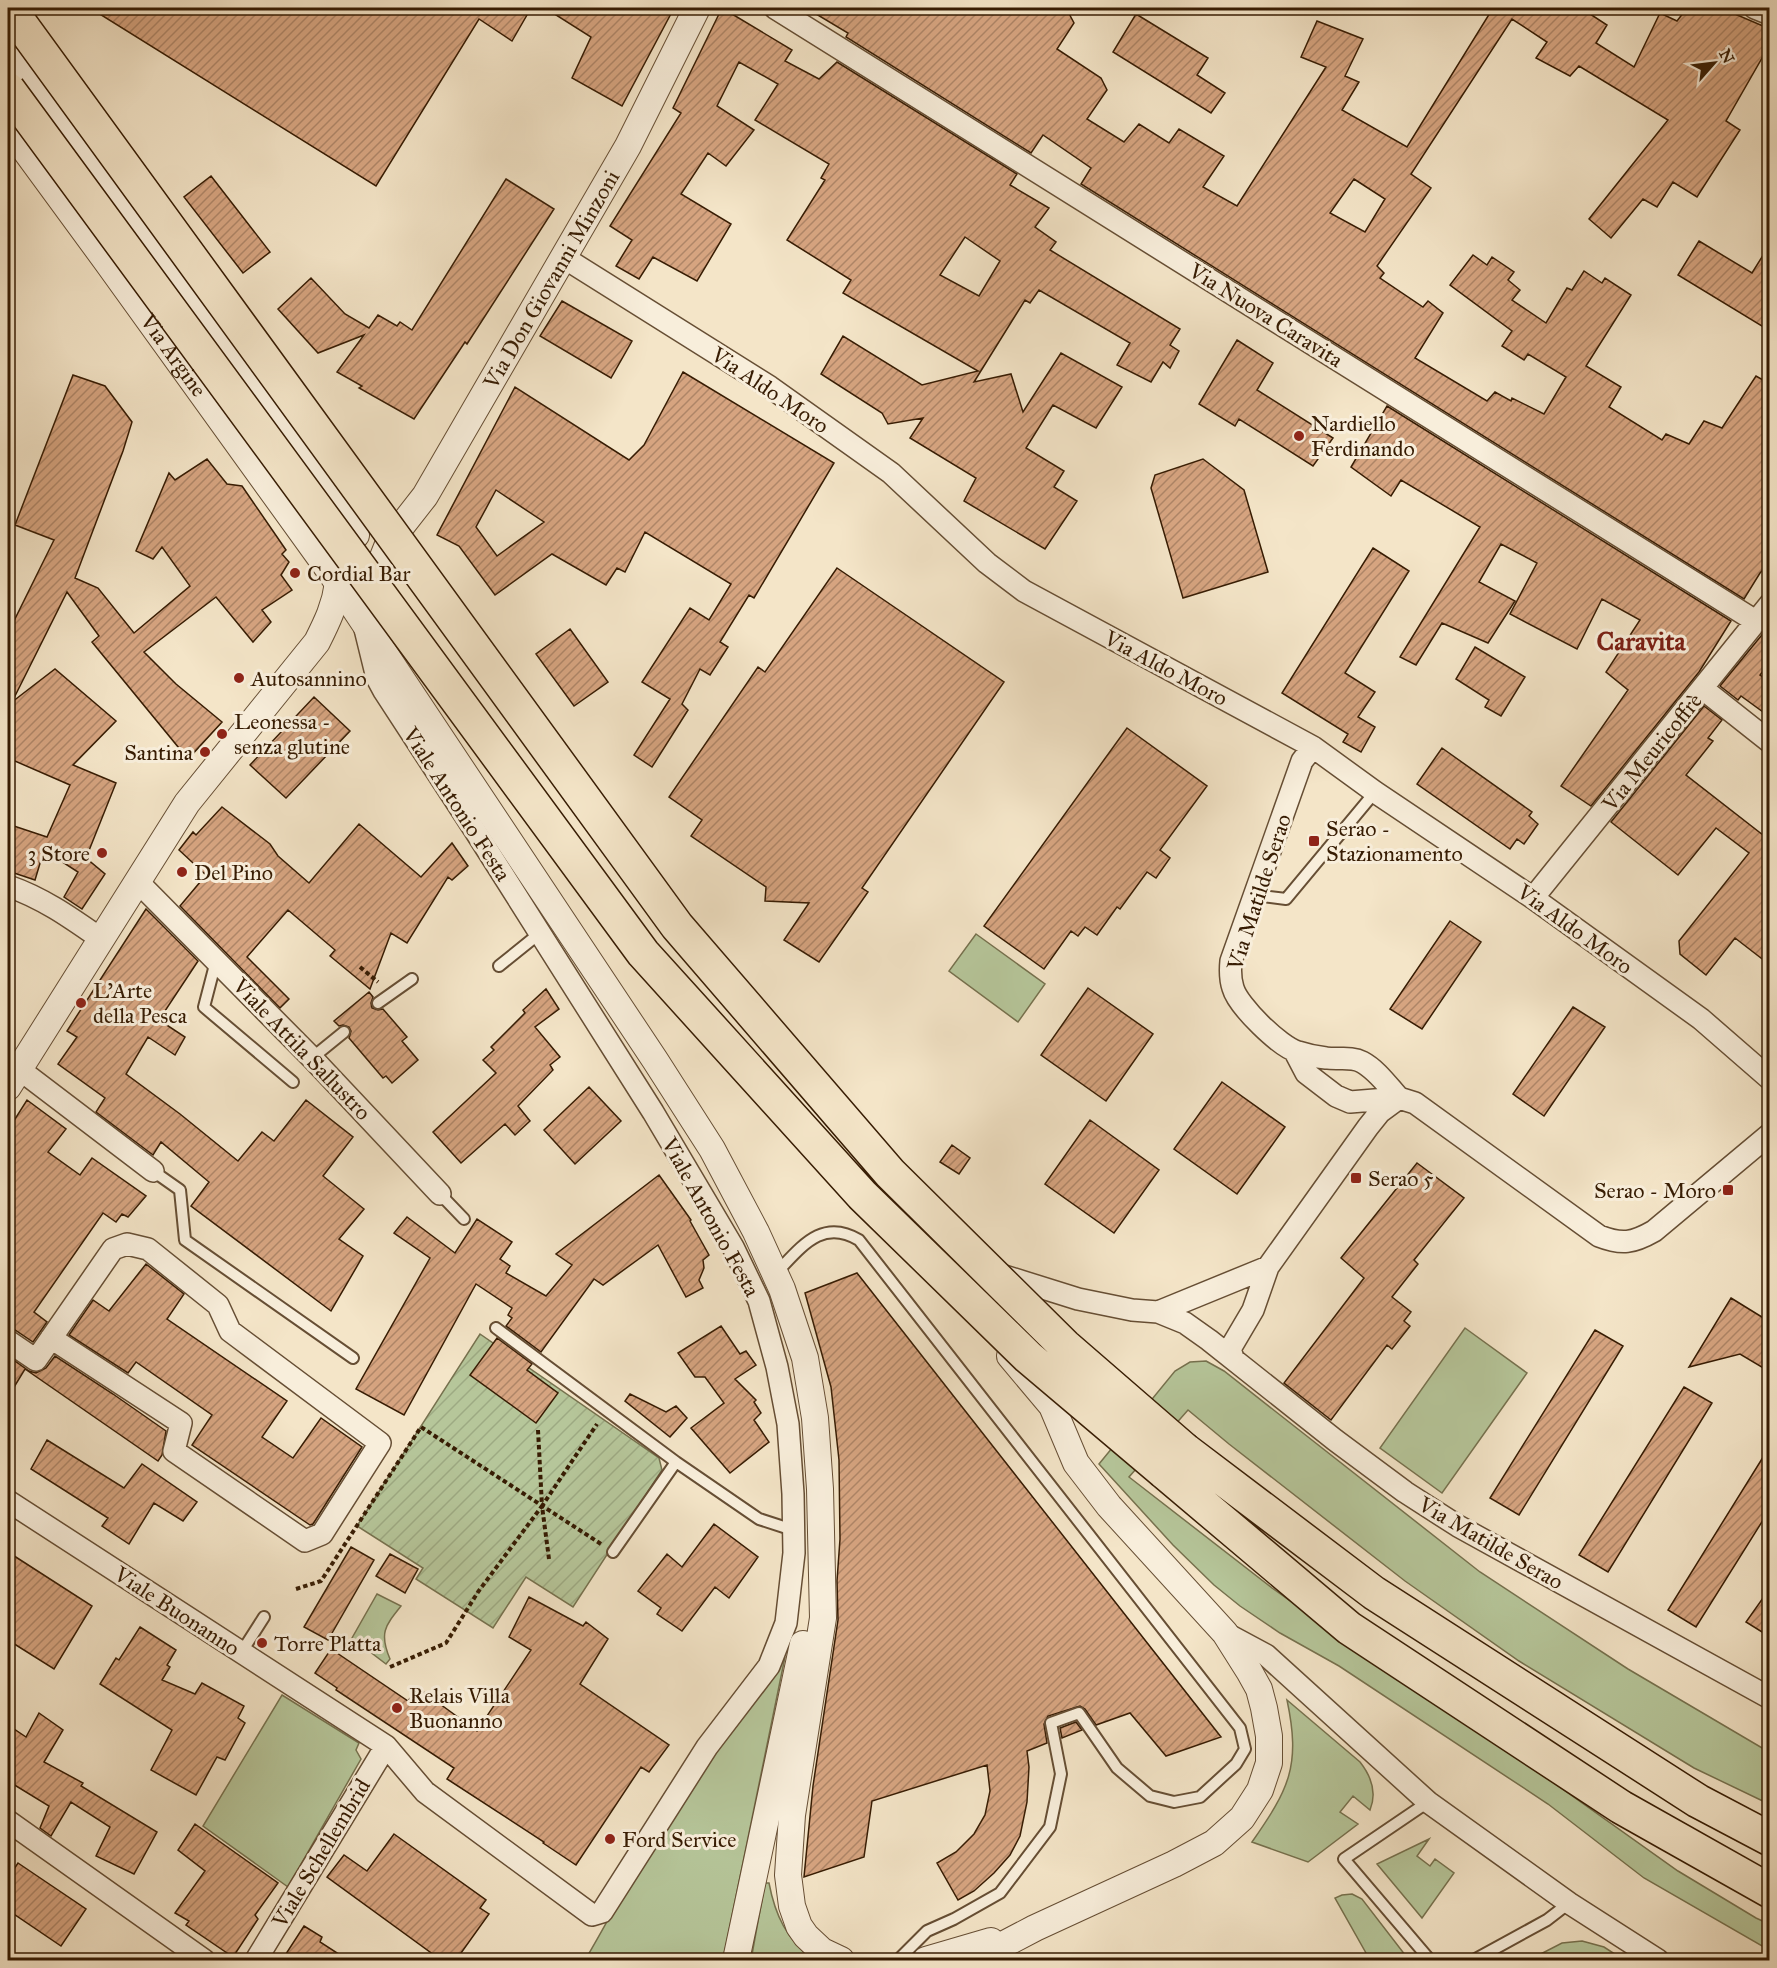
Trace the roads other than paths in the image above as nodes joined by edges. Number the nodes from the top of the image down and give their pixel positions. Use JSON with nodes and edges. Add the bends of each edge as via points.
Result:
{"nodes":[{"id":1,"x":9,"y":8,"type":"edge"},
{"id":2,"x":697,"y":8,"type":"edge"},
{"id":3,"x":775,"y":8,"type":"edge"},
{"id":4,"x":1755,"y":8,"type":"edge"},
{"id":5,"x":1770,"y":14,"type":"edge"},
{"id":6,"x":8,"y":58,"type":"edge"},
{"id":7,"x":8,"y":89,"type":"edge"},
{"id":8,"x":8,"y":127,"type":"edge"},
{"id":9,"x":563,"y":257,"type":"junction"},
{"id":10,"x":378,"y":552,"type":"junction"},
{"id":11,"x":338,"y":583,"type":"junction"},
{"id":12,"x":1770,"y":604,"type":"edge"},
{"id":13,"x":363,"y":621,"type":"junction"},
{"id":14,"x":1757,"y":622,"type":"junction"},
{"id":15,"x":317,"y":642,"type":"junction"},
{"id":16,"x":1703,"y":688,"type":"junction"},
{"id":17,"x":1770,"y":742,"type":"edge"},
{"id":18,"x":1313,"y":747,"type":"junction"},
{"id":19,"x":1375,"y":792,"type":"junction"},
{"id":20,"x":138,"y":882,"type":"junction"},
{"id":21,"x":8,"y":886,"type":"edge"},
{"id":22,"x":1254,"y":895,"type":"junction"},
{"id":23,"x":1533,"y":898,"type":"junction"},
{"id":24,"x":540,"y":933,"type":"junction"},
{"id":25,"x":101,"y":939,"type":"junction"},
{"id":26,"x":216,"y":960,"type":"junction"},
{"id":27,"x":499,"y":966,"type":"dead end"},
{"id":28,"x":412,"y":979,"type":"dead end"},
{"id":29,"x":378,"y":1003,"type":"dead end"},
{"id":30,"x":344,"y":1032,"type":"dead end"},
{"id":31,"x":1295,"y":1052,"type":"junction"},
{"id":32,"x":312,"y":1058,"type":"junction"},
{"id":33,"x":13,"y":1078,"type":"edge"},
{"id":34,"x":1770,"y":1079,"type":"edge"},
{"id":35,"x":293,"y":1082,"type":"dead end"},
{"id":36,"x":1398,"y":1098,"type":"junction"},
{"id":37,"x":1770,"y":1134,"type":"edge"},
{"id":38,"x":153,"y":1171,"type":"joint"},
{"id":39,"x":440,"y":1194,"type":"joint"},
{"id":40,"x":464,"y":1219,"type":"dead end"},
{"id":41,"x":931,"y":1253,"type":"junction"},
{"id":42,"x":1268,"y":1267,"type":"junction"},
{"id":43,"x":775,"y":1274,"type":"junction"},
{"id":44,"x":1158,"y":1312,"type":"junction"},
{"id":45,"x":496,"y":1328,"type":"dead end"},
{"id":46,"x":51,"y":1338,"type":"junction"},
{"id":47,"x":8,"y":1341,"type":"edge"},
{"id":48,"x":353,"y":1358,"type":"dead end"},
{"id":49,"x":1233,"y":1358,"type":"junction"},
{"id":50,"x":1175,"y":1461,"type":"junction"},
{"id":51,"x":676,"y":1462,"type":"junction"},
{"id":52,"x":8,"y":1501,"type":"edge"},
{"id":53,"x":793,"y":1530,"type":"junction"},
{"id":54,"x":614,"y":1552,"type":"road end"},
{"id":55,"x":822,"y":1552,"type":"junction"},
{"id":56,"x":264,"y":1617,"type":"dead end"},
{"id":57,"x":1225,"y":1633,"type":"junction"},
{"id":58,"x":241,"y":1653,"type":"junction"},
{"id":59,"x":1770,"y":1698,"type":"edge"},
{"id":60,"x":386,"y":1746,"type":"junction"},
{"id":61,"x":1428,"y":1802,"type":"junction"},
{"id":62,"x":8,"y":1821,"type":"edge"},
{"id":63,"x":1770,"y":1837,"type":"edge"},
{"id":64,"x":1770,"y":1891,"type":"edge"},
{"id":65,"x":1569,"y":1903,"type":"junction"},
{"id":66,"x":602,"y":1912,"type":"joint"},
{"id":67,"x":1035,"y":1928,"type":"junction"},
{"id":68,"x":204,"y":1960,"type":"edge"},
{"id":69,"x":256,"y":1960,"type":"edge"},
{"id":70,"x":736,"y":1960,"type":"edge"},
{"id":71,"x":841,"y":1960,"type":"edge"},
{"id":72,"x":898,"y":1960,"type":"edge"},
{"id":73,"x":926,"y":1960,"type":"edge"},
{"id":74,"x":974,"y":1960,"type":"edge"},
{"id":75,"x":1430,"y":1960,"type":"edge"},
{"id":76,"x":1474,"y":1960,"type":"edge"},
{"id":77,"x":1658,"y":1960,"type":"edge"}],
"edges":[{"from":1,"to":50,"type":"highway","bridge":true,"via":[[676,926],[890,1173]]},
{"from":2,"to":9,"type":"street","name":"Via Don Giovanni Minzoni","via":[[628,146]]},
{"from":3,"to":14,"type":"street","name":"Via Nuova Caravita"},
{"from":4,"to":5,"type":"street"},
{"from":6,"to":10,"type":"street"},
{"from":7,"to":50,"type":"highway","bridge":true,"via":[[643,952],[862,1195],[1028,1358]]},
{"from":8,"to":11,"type":"street","name":"Via Argine"},
{"from":9,"to":10,"type":"street","name":"Via Don Giovanni Minzoni","via":[[425,496]]},
{"from":9,"to":18,"type":"street","name":"Via Aldo Moro","via":[[770,387],[891,473],[987,563],[1024,591]]},
{"from":10,"to":41,"type":"street","via":[[655,945],[869,1192]]},
{"from":11,"to":13,"type":"street","name":"Via Argine"},
{"from":11,"to":15,"type":"street","via":[[332,614]]},
{"from":12,"to":14,"type":"street","name":"Via Meuricoffrè"},
{"from":13,"to":15,"type":"street"},
{"from":13,"to":24,"type":"street","name":"Viale Antonio Festa","via":[[384,691]]},
{"from":13,"to":43,"type":"street","name":"Via Argine","via":[[699,1129]]},
{"from":14,"to":16,"type":"street","name":"Via Meuricoffrè"},
{"from":15,"to":20,"type":"street","via":[[187,803]]},
{"from":16,"to":17,"type":"street"},
{"from":16,"to":23,"type":"street","name":"Via Meuricoffrè"},
{"from":18,"to":19,"type":"street","name":"Via Aldo Moro"},
{"from":18,"to":22,"type":"street","name":"Via Matilde Serao","via":[[1302,761]]},
{"from":19,"to":22,"type":"lane","via":[[1286,899]]},
{"from":19,"to":23,"type":"street","name":"Via Aldo Moro"},
{"from":20,"to":25,"type":"street"},
{"from":20,"to":26,"type":"street","name":"Viale Attila Sallustro"},
{"from":21,"to":25,"type":"street","via":[[55,907]]},
{"from":22,"to":31,"type":"street","name":"Via Matilde Serao","via":[[1231,961],[1233,990],[1241,1005]]},
{"from":23,"to":34,"type":"street","name":"Via Aldo Moro","via":[[1701,1019]]},
{"from":24,"to":27,"type":"lane"},
{"from":24,"to":53,"type":"street","name":"Viale Antonio Festa","via":[[653,1112],[733,1247],[759,1301],[788,1424]]},
{"from":25,"to":33,"type":"street"},
{"from":26,"to":32,"type":"street","name":"Viale Attila Sallustro"},
{"from":26,"to":35,"type":"lane","via":[[204,1007]]},
{"from":28,"to":29,"type":"lane"},
{"from":30,"to":32,"type":"lane"},
{"from":31,"to":36,"type":"street","name":"Via Matilde Serao","via":[[1360,1061],[1372,1068]]},
{"from":31,"to":36,"type":"street","name":"Via Matilde Serao","via":[[1306,1072],[1336,1096],[1350,1102]]},
{"from":32,"to":39,"type":"street","name":"Viale Attila Sallustro"},
{"from":33,"to":38,"type":"street"},
{"from":36,"to":37,"type":"street","name":"Via Matilde Serao","via":[[1415,1103],[1599,1236],[1625,1243],[1642,1238],[1670,1220]]},
{"from":36,"to":42,"type":"street","via":[[1368,1127]]},
{"from":38,"to":48,"type":"lane","via":[[180,1190],[185,1240]]},
{"from":39,"to":40,"type":"lane","name":"Viale Attila Sallustro"},
{"from":41,"to":44,"type":"street","via":[[1078,1299]]},
{"from":41,"to":57,"type":"street","via":[[1052,1406],[1076,1463],[1102,1497]]},
{"from":42,"to":44,"type":"street"},
{"from":42,"to":49,"type":"street","via":[[1253,1310],[1230,1348]]},
{"from":43,"to":55,"type":"street","name":"Via Argine","via":[[805,1358],[815,1418]]},
{"from":43,"to":72,"type":"lane","via":[[811,1237],[835,1232],[859,1240],[1240,1728],[1245,1749],[1236,1764],[1200,1797],[1174,1802],[1150,1796],[1117,1768],[1079,1713],[1051,1723],[1060,1774],[1050,1827],[999,1893],[927,1931]]},
{"from":44,"to":49,"type":"street","name":"Via Matilde Serao","via":[[1185,1323]]},
{"from":45,"to":51,"type":"lane"},
{"from":46,"to":46,"type":"street","via":[[181,1423],[174,1451],[305,1541],[322,1534],[380,1443],[230,1331],[218,1305],[148,1249],[127,1244],[113,1249]]},
{"from":46,"to":47,"type":"street","via":[[36,1360]]},
{"from":49,"to":59,"type":"street","name":"Via Matilde Serao","via":[[1335,1440],[1458,1526]]},
{"from":50,"to":63,"type":"highway","via":[[1698,1801]]},
{"from":50,"to":64,"type":"highway","via":[[1349,1628],[1621,1807]]},
{"from":51,"to":53,"type":"lane","via":[[759,1519]]},
{"from":51,"to":54,"type":"lane"},
{"from":52,"to":58,"type":"street","name":"Viale Buonanno"},
{"from":53,"to":66,"type":"street","name":"Viale Antonio Festa","via":[[786,1623],[769,1666],[707,1747]]},
{"from":55,"to":70,"type":"street"},
{"from":55,"to":71,"type":"street","via":[[823,1618],[792,1815],[788,1875],[799,1926],[822,1951]]},
{"from":56,"to":58,"type":"lane"},
{"from":57,"to":61,"type":"street","via":[[1266,1655]]},
{"from":57,"to":67,"type":"street","via":[[1259,1689],[1266,1718],[1269,1764],[1254,1800],[1242,1818],[1214,1843]]},
{"from":58,"to":60,"type":"street","name":"Viale Buonanno"},
{"from":60,"to":66,"type":"street","name":"Viale Buonanno","via":[[425,1792],[592,1915]]},
{"from":60,"to":69,"type":"street","name":"Viale Schellembrid"},
{"from":61,"to":65,"type":"street"},
{"from":61,"to":75,"type":"lane","via":[[1344,1859]]},
{"from":62,"to":68,"type":"street"},
{"from":65,"to":76,"type":"lane","via":[[1547,1920]]},
{"from":65,"to":77,"type":"street"},
{"from":67,"to":73,"type":"street"},
{"from":67,"to":74,"type":"street"}]}
